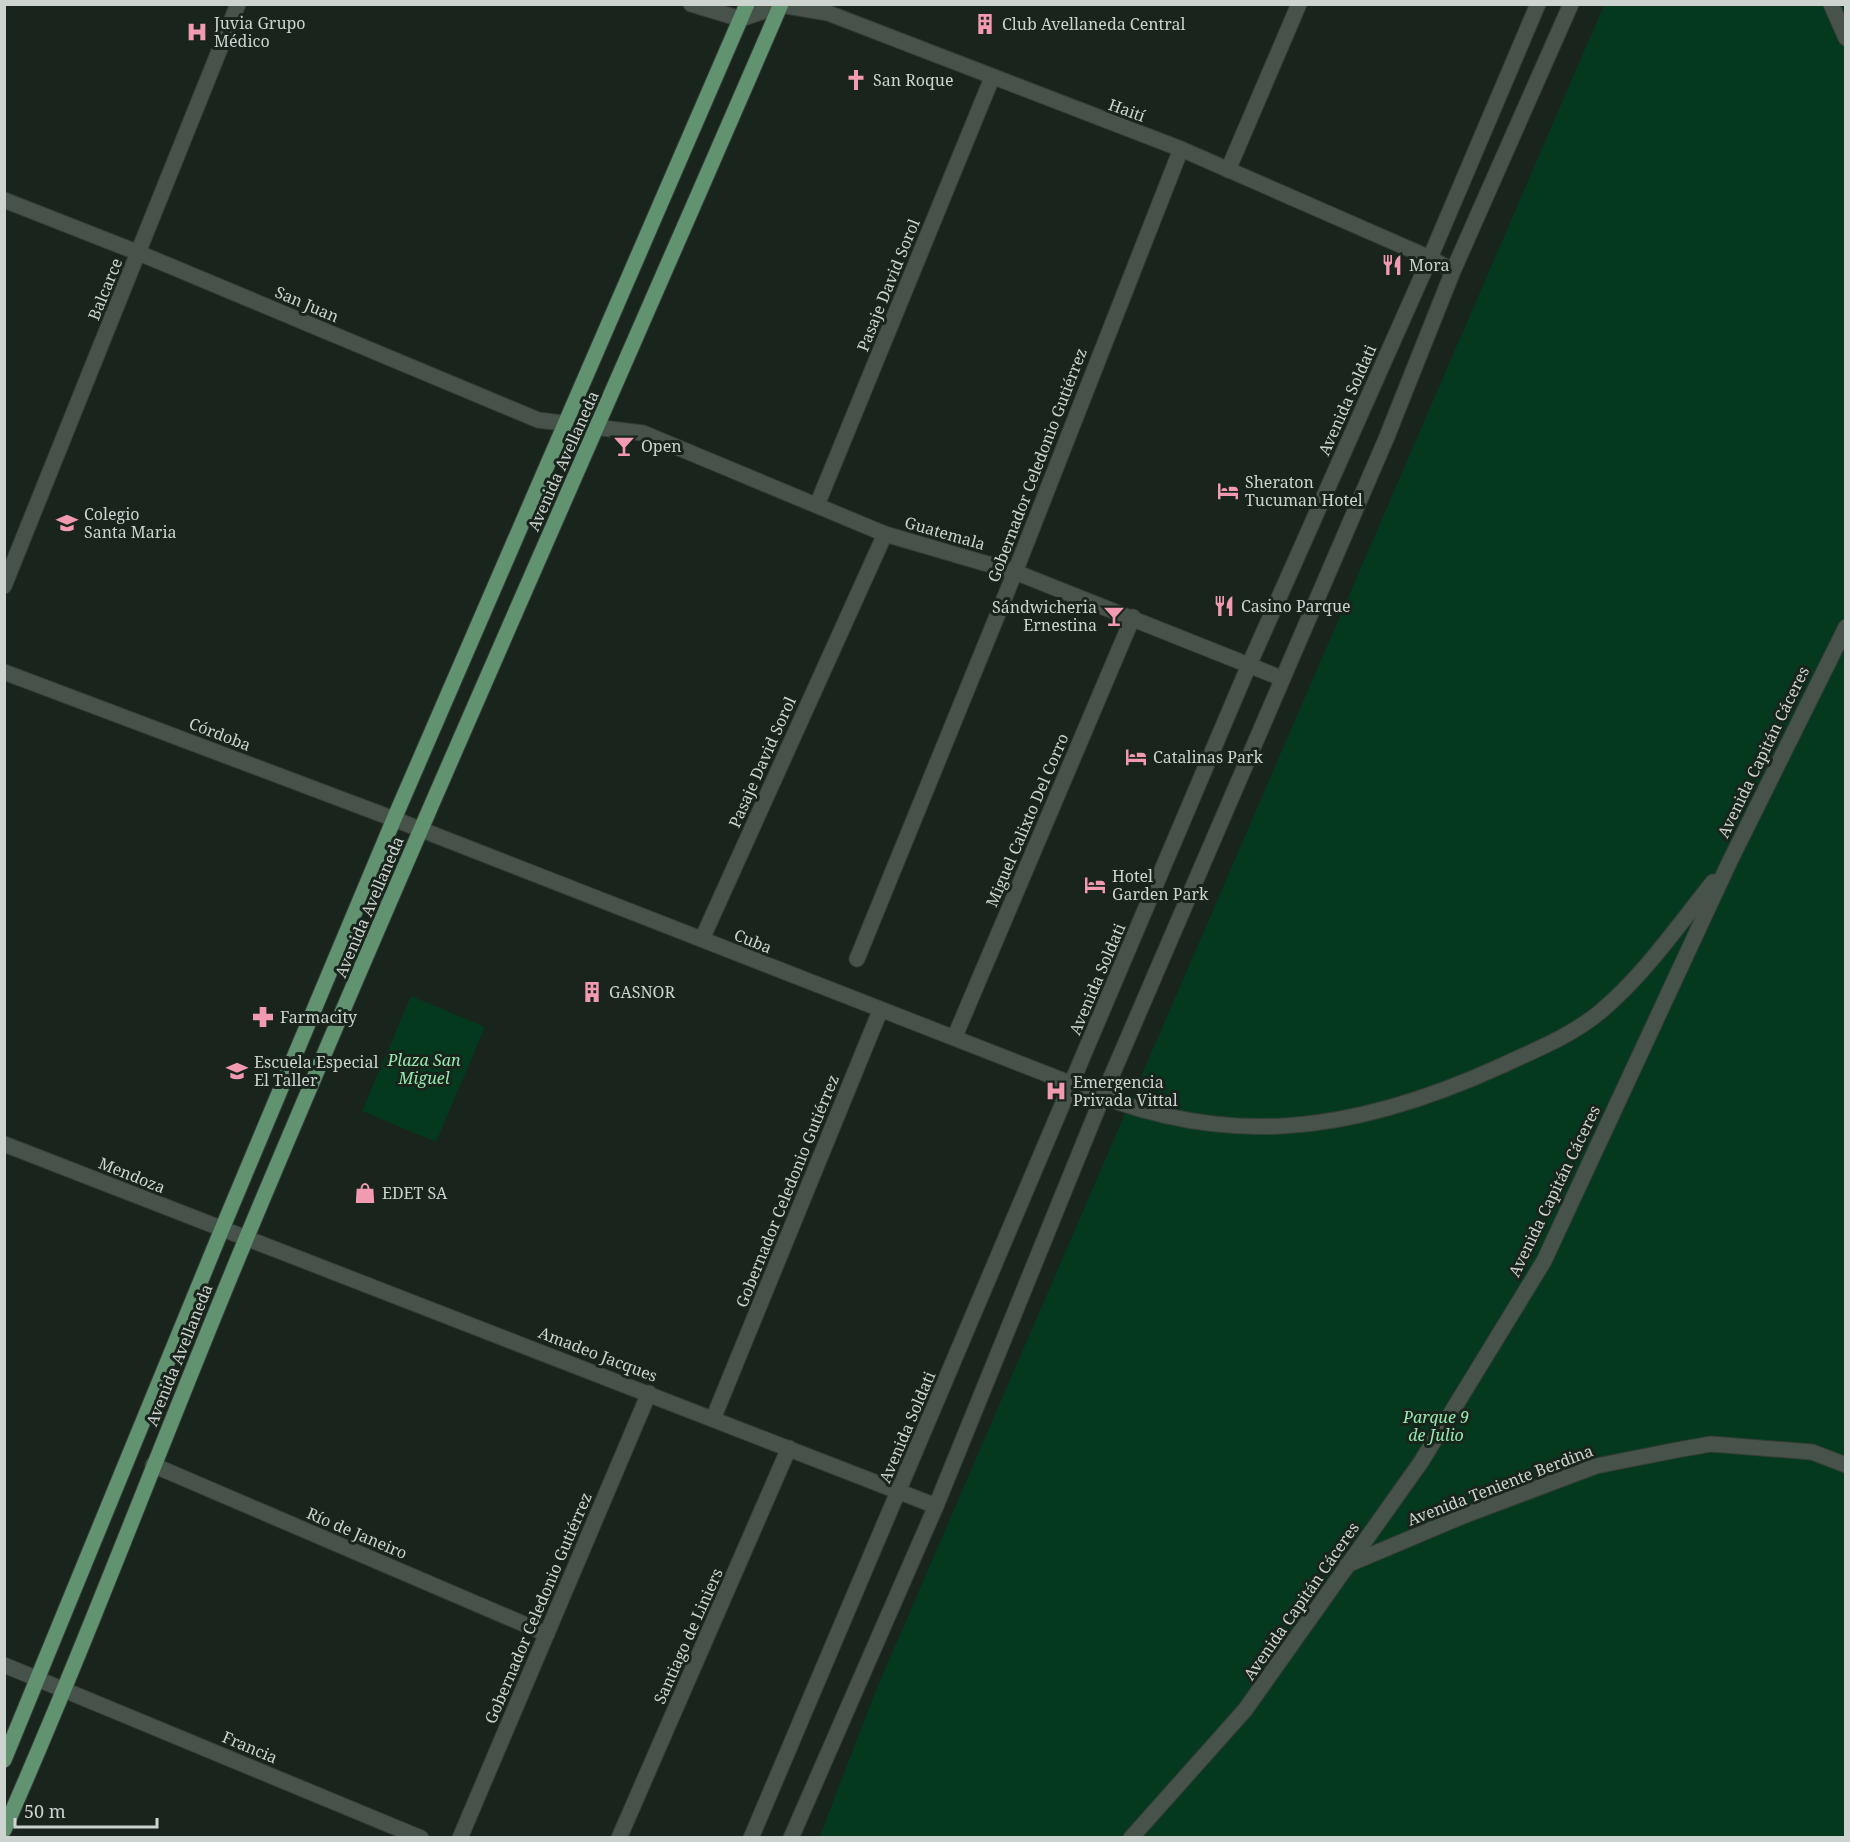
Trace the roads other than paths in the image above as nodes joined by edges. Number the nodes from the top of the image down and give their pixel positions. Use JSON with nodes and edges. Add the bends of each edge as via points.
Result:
{"nodes":[{"id":1,"x":238,"y":4,"type":"edge"},
{"id":2,"x":691,"y":4,"type":"edge"},
{"id":3,"x":1299,"y":4,"type":"edge"},
{"id":4,"x":1538,"y":4,"type":"edge"},
{"id":5,"x":1571,"y":4,"type":"edge"},
{"id":6,"x":1831,"y":4,"type":"edge"},
{"id":7,"x":781,"y":5,"type":"edge"},
{"id":8,"x":744,"y":12,"type":"edge"},
{"id":9,"x":1845,"y":38,"type":"edge"},
{"id":10,"x":992,"y":78,"type":"junction"},
{"id":11,"x":1181,"y":149,"type":"junction"},
{"id":12,"x":1228,"y":170,"type":"junction"},
{"id":13,"x":4,"y":200,"type":"edge"},
{"id":14,"x":139,"y":253,"type":"junction"},
{"id":15,"x":1430,"y":258,"type":"junction"},
{"id":16,"x":1453,"y":271,"type":"junction"},
{"id":17,"x":566,"y":425,"type":"junction"},
{"id":18,"x":598,"y":426,"type":"junction"},
{"id":19,"x":817,"y":505,"type":"junction"},
{"id":20,"x":885,"y":534,"type":"junction"},
{"id":21,"x":1015,"y":572,"type":"junction"},
{"id":22,"x":4,"y":586,"type":"edge"},
{"id":23,"x":1133,"y":618,"type":"junction"},
{"id":24,"x":1845,"y":627,"type":"edge"},
{"id":25,"x":1249,"y":665,"type":"junction"},
{"id":26,"x":4,"y":672,"type":"edge"},
{"id":27,"x":1281,"y":678,"type":"junction"},
{"id":28,"x":394,"y":819,"type":"junction"},
{"id":29,"x":422,"y":830,"type":"junction"},
{"id":30,"x":1729,"y":863,"type":"junction"},
{"id":31,"x":702,"y":939,"type":"junction"},
{"id":32,"x":857,"y":959,"type":"dead end"},
{"id":33,"x":880,"y":1011,"type":"junction"},
{"id":34,"x":955,"y":1036,"type":"junction"},
{"id":35,"x":1072,"y":1084,"type":"junction"},
{"id":36,"x":1102,"y":1098,"type":"junction"},
{"id":37,"x":4,"y":1144,"type":"edge"},
{"id":38,"x":222,"y":1229,"type":"junction"},
{"id":39,"x":246,"y":1238,"type":"junction"},
{"id":40,"x":649,"y":1393,"type":"junction"},
{"id":41,"x":713,"y":1419,"type":"junction"},
{"id":42,"x":789,"y":1448,"type":"junction"},
{"id":43,"x":153,"y":1465,"type":"junction"},
{"id":44,"x":1845,"y":1465,"type":"edge"},
{"id":45,"x":900,"y":1491,"type":"junction"},
{"id":46,"x":936,"y":1506,"type":"junction"},
{"id":47,"x":1347,"y":1565,"type":"junction"},
{"id":48,"x":547,"y":1634,"type":"junction"},
{"id":49,"x":4,"y":1665,"type":"edge"},
{"id":50,"x":39,"y":1678,"type":"junction"},
{"id":51,"x":66,"y":1689,"type":"junction"},
{"id":52,"x":4,"y":1760,"type":"edge"},
{"id":53,"x":4,"y":1830,"type":"edge"},
{"id":54,"x":421,"y":1838,"type":"edge"},
{"id":55,"x":460,"y":1838,"type":"edge"},
{"id":56,"x":619,"y":1838,"type":"edge"},
{"id":57,"x":751,"y":1838,"type":"edge"},
{"id":58,"x":791,"y":1838,"type":"edge"},
{"id":59,"x":1131,"y":1838,"type":"edge"}],
"edges":[{"from":1,"to":14,"type":"street","name":"Balcarce"},
{"from":2,"to":8,"type":"street"},
{"from":3,"to":12,"type":"street"},
{"from":4,"to":15,"type":"street","name":"Avenida Soldati"},
{"from":5,"to":16,"type":"street"},
{"from":6,"to":9,"type":"street"},
{"from":7,"to":8,"type":"street"},
{"from":7,"to":10,"type":"street","name":"Haití","via":[[828,13]]},
{"from":7,"to":18,"type":"main road","name":"Avenida Avellaneda"},
{"from":8,"to":17,"type":"main road","name":"Avenida Avellaneda"},
{"from":10,"to":11,"type":"street","name":"Haití"},
{"from":10,"to":19,"type":"street","name":"Pasaje David Sorol"},
{"from":11,"to":12,"type":"street","name":"Haití"},
{"from":11,"to":21,"type":"street","name":"Gobernador Celedonio Gutiérrez"},
{"from":12,"to":15,"type":"street","name":"Haití"},
{"from":13,"to":14,"type":"street","name":"San Juan"},
{"from":14,"to":17,"type":"street","name":"San Juan","via":[[538,420]]},
{"from":14,"to":22,"type":"street","name":"Balcarce"},
{"from":15,"to":16,"type":"street","name":"Haití"},
{"from":15,"to":25,"type":"street","name":"Avenida Soldati"},
{"from":16,"to":27,"type":"street","via":[[1386,439]]},
{"from":17,"to":18,"type":"street","name":"San Juan"},
{"from":17,"to":28,"type":"main road","name":"Avenida Avellaneda"},
{"from":18,"to":19,"type":"street","name":"Guatemala","via":[[643,433]]},
{"from":18,"to":29,"type":"main road","name":"Avenida Avellaneda"},
{"from":19,"to":20,"type":"street","name":"Guatemala"},
{"from":20,"to":21,"type":"street","name":"Guatemala"},
{"from":20,"to":31,"type":"street","name":"Pasaje David Sorol"},
{"from":21,"to":23,"type":"street","name":"Guatemala"},
{"from":21,"to":32,"type":"street","name":"Gobernador Celedonio Gutiérrez"},
{"from":23,"to":25,"type":"street","name":"Guatemala"},
{"from":23,"to":34,"type":"street","name":"Miguel Calixto Del Corro"},
{"from":24,"to":30,"type":"street","name":"Avenida Capitán Cáceres"},
{"from":25,"to":27,"type":"street","name":"Guatemala"},
{"from":25,"to":35,"type":"street","name":"Avenida Soldati"},
{"from":26,"to":28,"type":"street","name":"Córdoba"},
{"from":27,"to":36,"type":"street"},
{"from":28,"to":29,"type":"street","name":"Córdoba"},
{"from":28,"to":38,"type":"main road","name":"Avenida Avellaneda"},
{"from":29,"to":31,"type":"street","name":"Cuba"},
{"from":29,"to":39,"type":"main road","name":"Avenida Avellaneda"},
{"from":30,"to":36,"type":"street","name":"Cuba","via":[[1635,979],[1599,1013],[1558,1040],[1468,1081],[1357,1118],[1299,1126],[1237,1128],[1177,1118]]},
{"from":30,"to":47,"type":"street","name":"Avenida Capitán Cáceres","via":[[1544,1261],[1421,1461]]},
{"from":31,"to":33,"type":"street","name":"Cuba"},
{"from":33,"to":34,"type":"street","name":"Cuba"},
{"from":33,"to":41,"type":"street","name":"Gobernador Celedonio Gutiérrez"},
{"from":34,"to":35,"type":"street","name":"Cuba"},
{"from":35,"to":36,"type":"street","name":"Cuba"},
{"from":35,"to":45,"type":"street","name":"Avenida Soldati"},
{"from":36,"to":46,"type":"street"},
{"from":37,"to":38,"type":"street","name":"Mendoza"},
{"from":38,"to":39,"type":"street","name":"Mendoza"},
{"from":38,"to":50,"type":"main road","name":"Avenida Avellaneda"},
{"from":39,"to":40,"type":"street","name":"Amadeo Jacques"},
{"from":39,"to":43,"type":"main road","name":"Avenida Avellaneda"},
{"from":40,"to":41,"type":"street","name":"Amadeo Jacques"},
{"from":40,"to":48,"type":"street","name":"Gobernador Celedonio Gutiérrez"},
{"from":41,"to":42,"type":"street","name":"Amadeo Jacques"},
{"from":42,"to":45,"type":"street","name":"Amadeo Jacques"},
{"from":42,"to":56,"type":"street","name":"Santiago de Liniers"},
{"from":43,"to":48,"type":"street","name":"Río de Janeiro"},
{"from":43,"to":51,"type":"main road","name":"Avenida Avellaneda"},
{"from":44,"to":47,"type":"street","name":"Avenida Teniente Berdina","via":[[1812,1452],[1711,1444],[1677,1450],[1596,1467],[1463,1516]]},
{"from":45,"to":46,"type":"street","name":"Amadeo Jacques"},
{"from":45,"to":57,"type":"street","name":"Avenida Soldati"},
{"from":46,"to":58,"type":"street"},
{"from":47,"to":59,"type":"street","name":"Avenida Capitán Cáceres","via":[[1245,1710]]},
{"from":48,"to":55,"type":"street","name":"Gobernador Celedonio Gutiérrez"},
{"from":49,"to":50,"type":"street","name":"Francia"},
{"from":50,"to":51,"type":"street","name":"Francia"},
{"from":50,"to":52,"type":"main road","name":"Avenida Avellaneda"},
{"from":51,"to":53,"type":"main road","name":"Avenida Avellaneda"},
{"from":51,"to":54,"type":"street","name":"Francia"}]}
